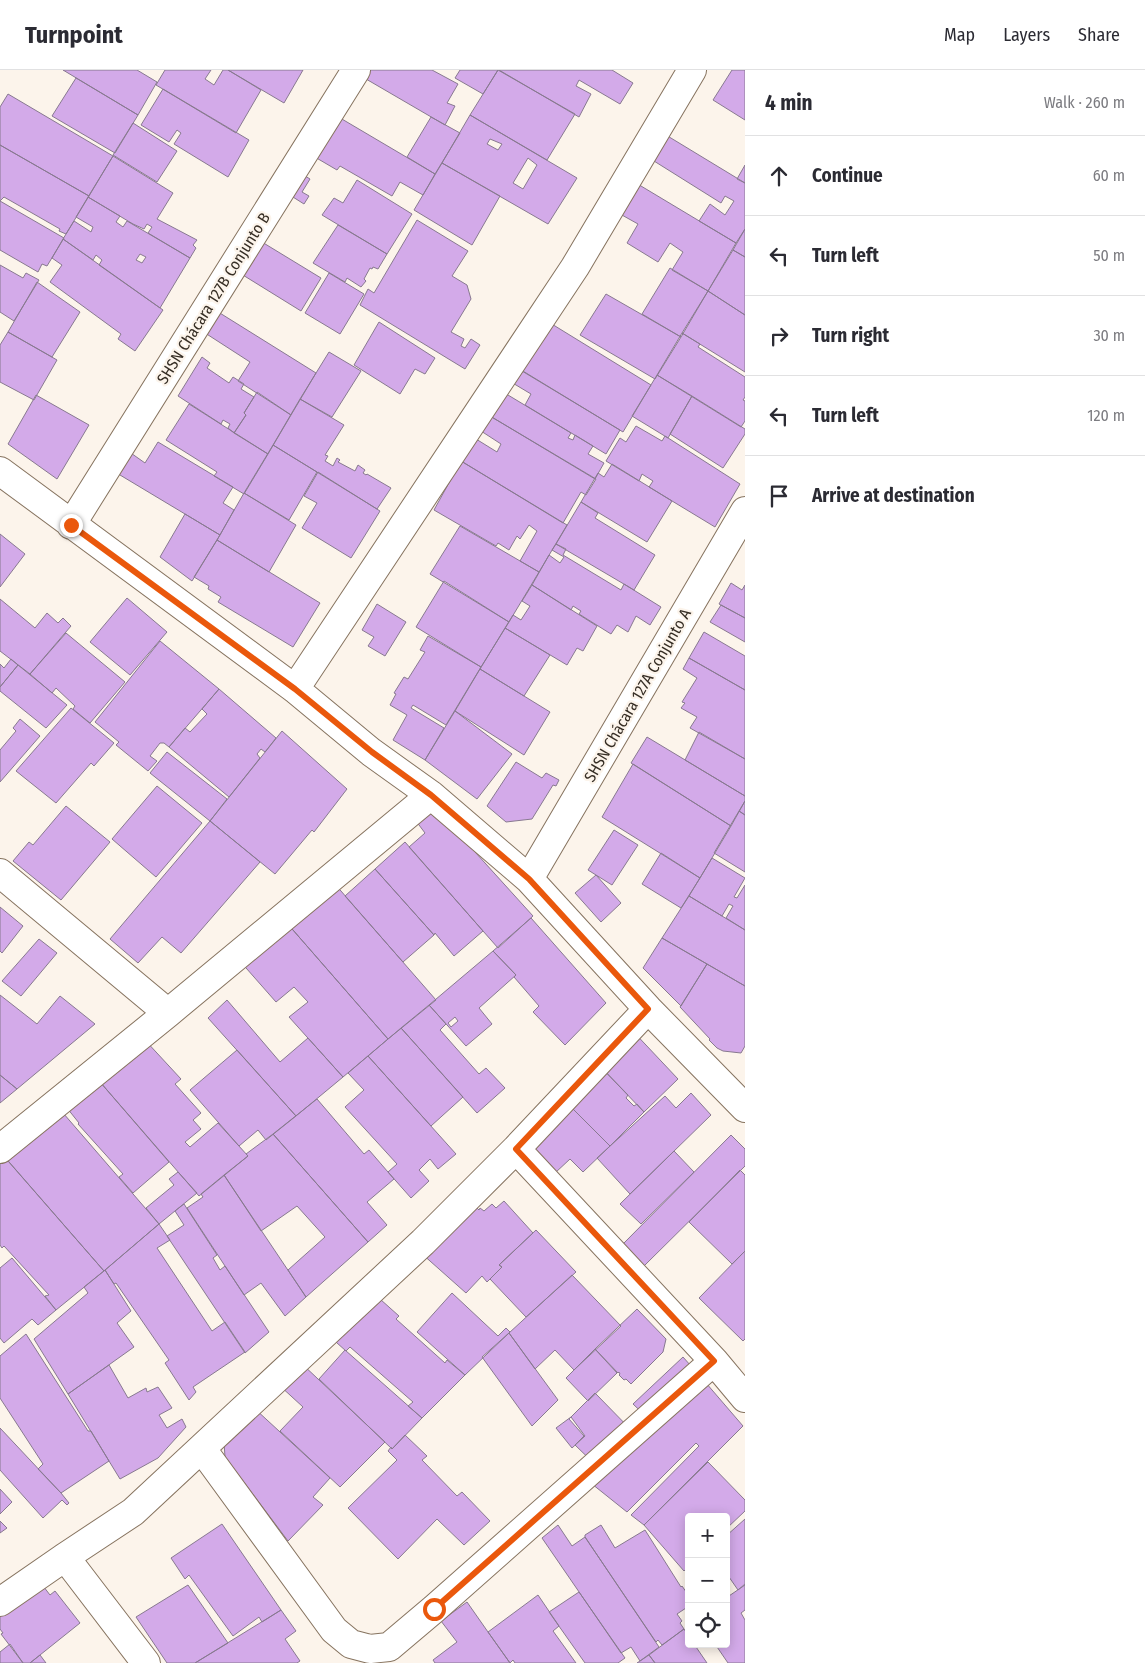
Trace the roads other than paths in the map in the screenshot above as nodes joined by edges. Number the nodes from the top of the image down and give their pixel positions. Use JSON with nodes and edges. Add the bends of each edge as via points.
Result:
{"nodes":[{"id":1,"x":356,"y":70,"type":"edge"},
{"id":2,"x":692,"y":70,"type":"edge"},
{"id":3,"x":0,"y":471,"type":"edge"},
{"id":4,"x":745,"y":511,"type":"edge"},
{"id":5,"x":71,"y":525,"type":"junction"},
{"id":6,"x":295,"y":689,"type":"junction"},
{"id":7,"x":431,"y":795,"type":"junction"},
{"id":8,"x":0,"y":873,"type":"edge"},
{"id":9,"x":529,"y":879,"type":"junction"},
{"id":10,"x":648,"y":1009,"type":"junction"},
{"id":11,"x":168,"y":1013,"type":"junction"},
{"id":12,"x":742,"y":1098,"type":"edge"},
{"id":13,"x":0,"y":1149,"type":"edge"},
{"id":14,"x":516,"y":1149,"type":"junction"},
{"id":15,"x":714,"y":1361,"type":"junction"},
{"id":16,"x":745,"y":1398,"type":"edge"},
{"id":17,"x":202,"y":1449,"type":"junction"},
{"id":18,"x":64,"y":1557,"type":"junction"},
{"id":19,"x":0,"y":1602,"type":"edge"},
{"id":20,"x":146,"y":1663,"type":"edge"}],
"edges":[{"from":1,"to":5,"type":"street","name":"SHSN Chácara 127B Conjunto B"},
{"from":2,"to":6,"type":"street","via":[[575,267]]},
{"from":3,"to":5,"type":"street"},
{"from":4,"to":9,"type":"street","name":"SHSN Chácara 127A Conjunto A"},
{"from":5,"to":6,"type":"street"},
{"from":6,"to":7,"type":"street"},
{"from":7,"to":9,"type":"street"},
{"from":7,"to":11,"type":"street"},
{"from":8,"to":11,"type":"street"},
{"from":9,"to":10,"type":"street"},
{"from":10,"to":12,"type":"street"},
{"from":10,"to":14,"type":"street"},
{"from":11,"to":13,"type":"street"},
{"from":14,"to":15,"type":"street"},
{"from":14,"to":17,"type":"street","via":[[423,1242]]},
{"from":15,"to":16,"type":"street"},
{"from":15,"to":17,"type":"street","via":[[388,1647],[370,1649],[351,1644],[334,1630]]},
{"from":17,"to":18,"type":"street","via":[[133,1512]]},
{"from":18,"to":19,"type":"street"},
{"from":18,"to":20,"type":"street"}]}
